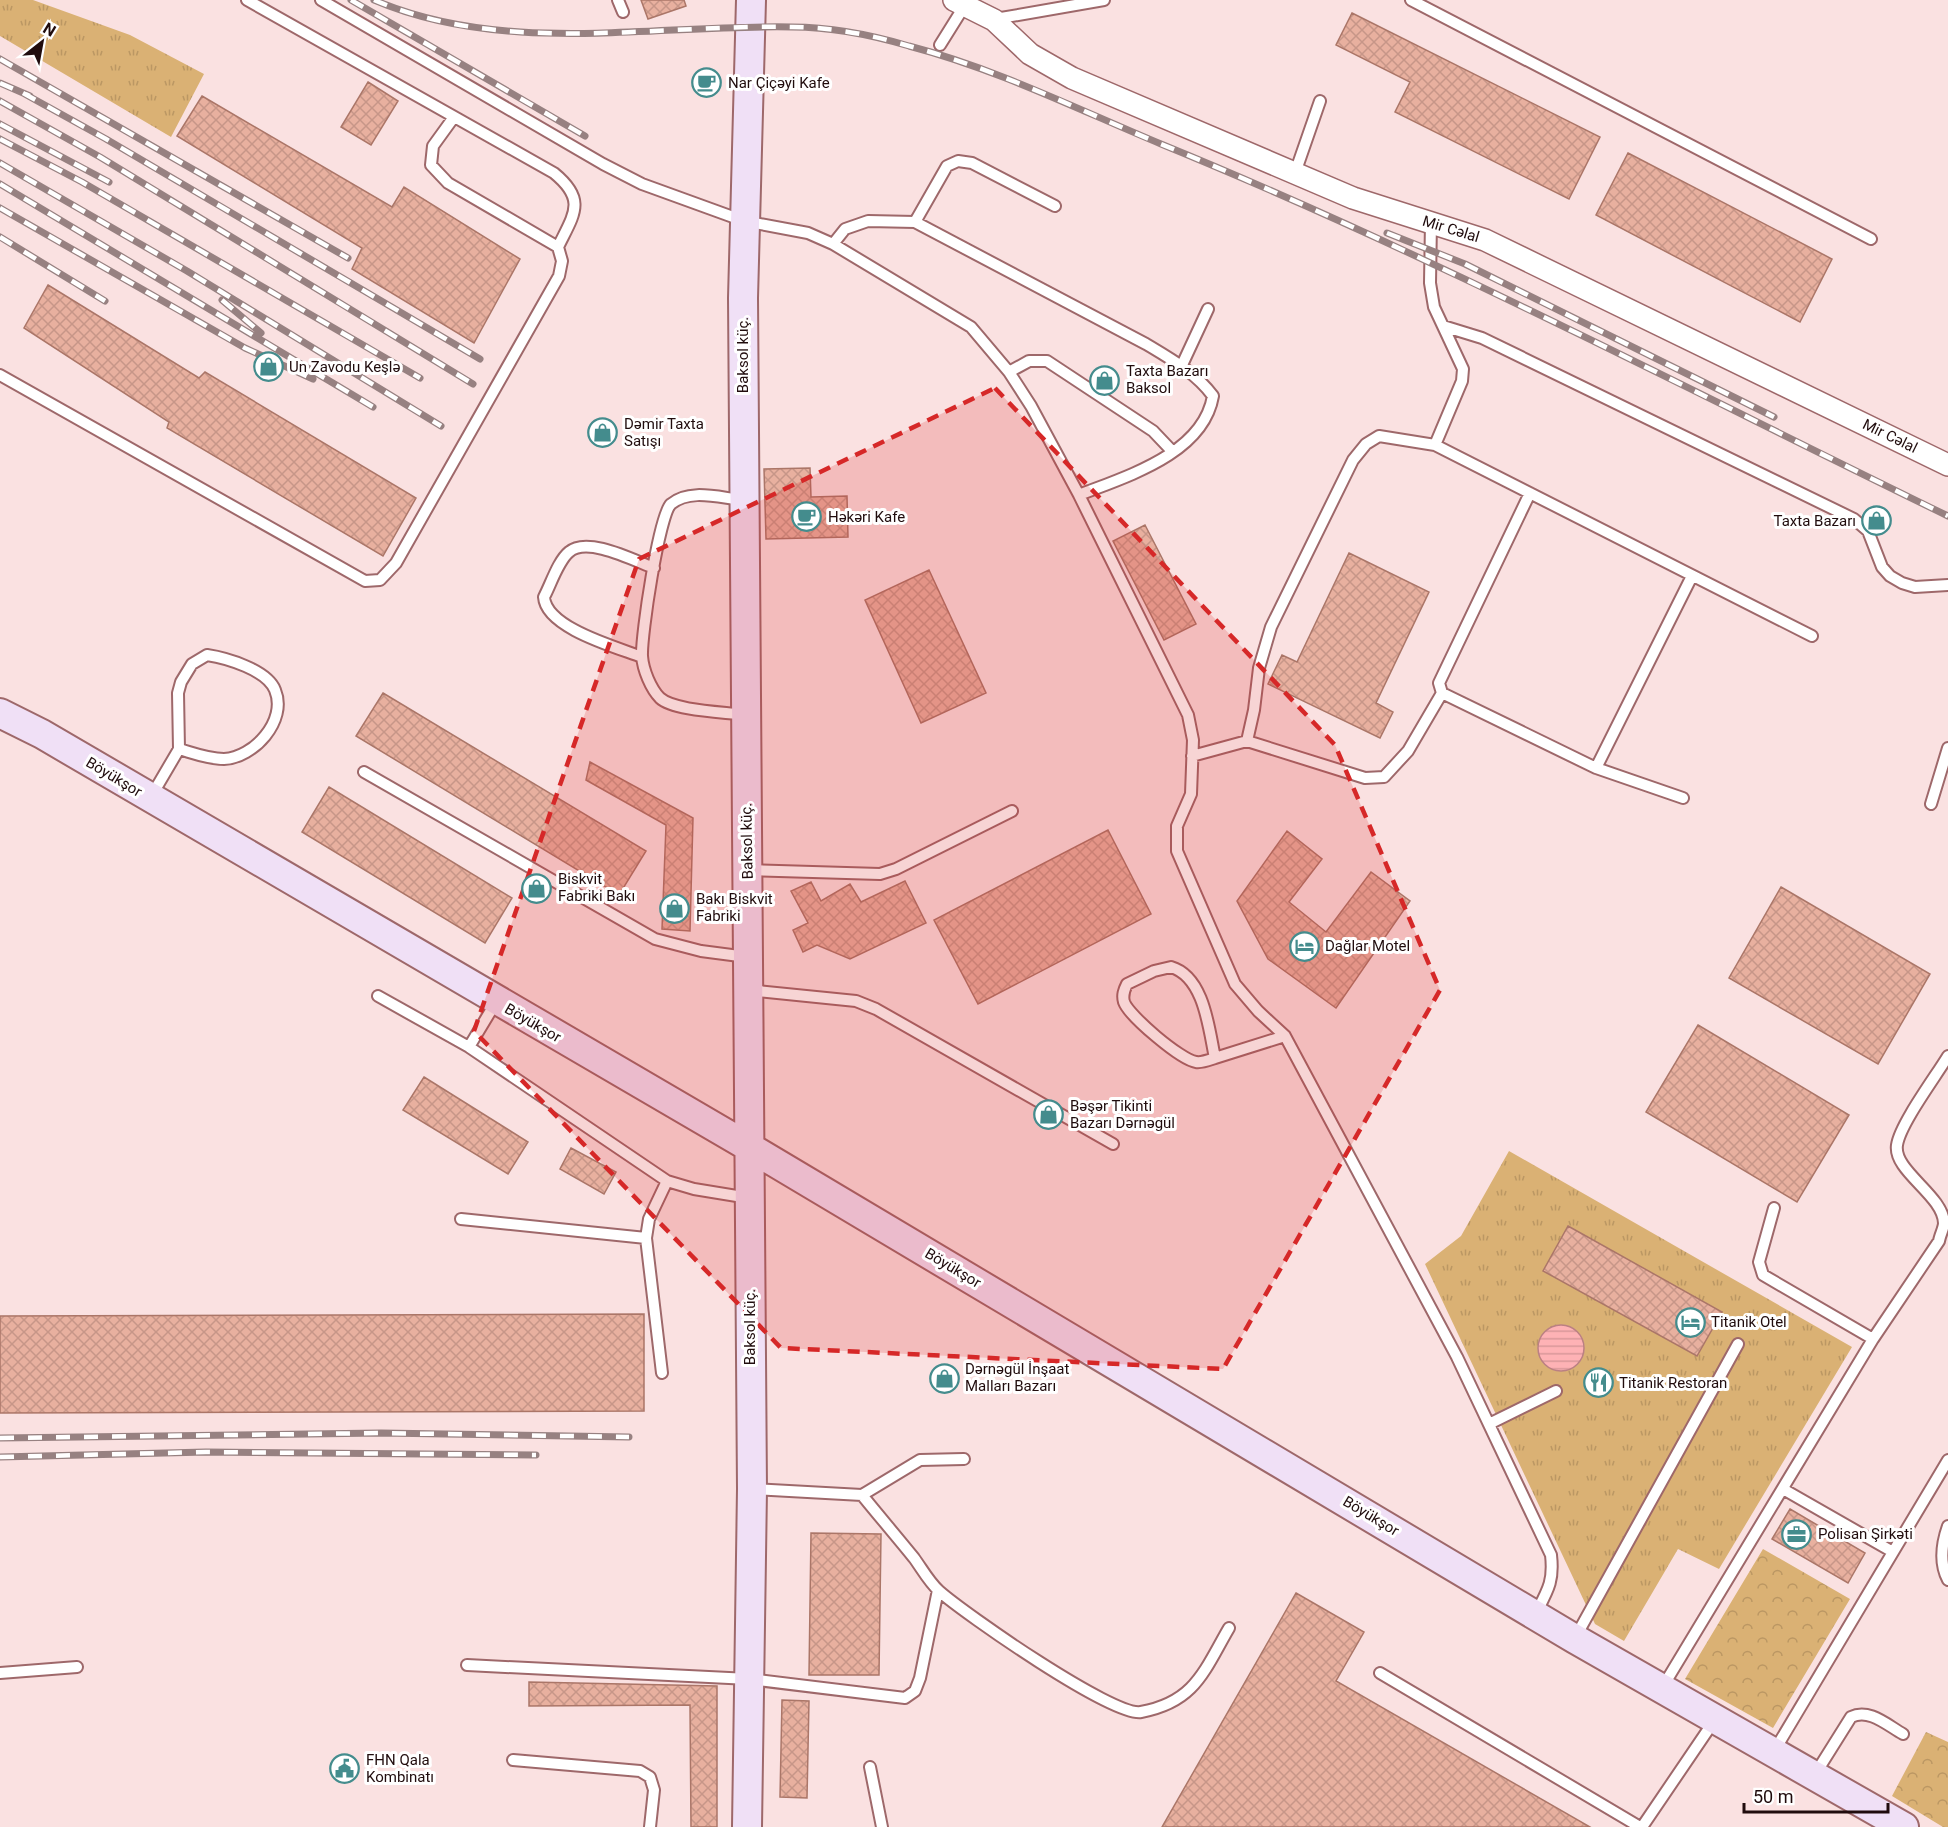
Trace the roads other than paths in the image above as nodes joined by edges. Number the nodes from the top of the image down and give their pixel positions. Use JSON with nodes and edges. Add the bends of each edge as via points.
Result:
{"nodes":[{"id":1,"x":247,"y":0,"type":"edge"},
{"id":2,"x":321,"y":0,"type":"edge"},
{"id":3,"x":618,"y":0,"type":"edge"},
{"id":4,"x":751,"y":0,"type":"edge"},
{"id":5,"x":1104,"y":0,"type":"edge"},
{"id":6,"x":1411,"y":0,"type":"edge"},
{"id":7,"x":960,"y":2,"type":"edge"},
{"id":8,"x":623,"y":12,"type":"dead end"},
{"id":9,"x":994,"y":20,"type":"junction"},
{"id":10,"x":940,"y":45,"type":"dead end"},
{"id":11,"x":1320,"y":101,"type":"dead end"},
{"id":12,"x":454,"y":117,"type":"junction"},
{"id":13,"x":1295,"y":173,"type":"junction"},
{"id":14,"x":1055,"y":206,"type":"dead end"},
{"id":15,"x":744,"y":221,"type":"junction"},
{"id":16,"x":915,"y":222,"type":"junction"},
{"id":17,"x":1431,"y":222,"type":"junction"},
{"id":18,"x":1871,"y":239,"type":"dead end"},
{"id":19,"x":833,"y":244,"type":"junction"},
{"id":20,"x":558,"y":247,"type":"junction"},
{"id":21,"x":1208,"y":309,"type":"dead end"},
{"id":22,"x":1443,"y":326,"type":"junction"},
{"id":23,"x":1182,"y":365,"type":"junction"},
{"id":24,"x":1009,"y":372,"type":"junction"},
{"id":25,"x":0,"y":375,"type":"edge"},
{"id":26,"x":1435,"y":445,"type":"junction"},
{"id":27,"x":1172,"y":451,"type":"junction"},
{"id":28,"x":1948,"y":465,"type":"edge"},
{"id":29,"x":1530,"y":493,"type":"junction"},
{"id":30,"x":1079,"y":495,"type":"junction"},
{"id":31,"x":743,"y":500,"type":"junction"},
{"id":32,"x":654,"y":568,"type":"junction"},
{"id":33,"x":1692,"y":576,"type":"junction"},
{"id":34,"x":1948,"y":585,"type":"edge"},
{"id":35,"x":1812,"y":636,"type":"dead end"},
{"id":36,"x":642,"y":657,"type":"junction"},
{"id":37,"x":1442,"y":693,"type":"junction"},
{"id":38,"x":0,"y":712,"type":"edge"},
{"id":39,"x":746,"y":715,"type":"junction"},
{"id":40,"x":1247,"y":741,"type":"junction"},
{"id":41,"x":1948,"y":748,"type":"edge"},
{"id":42,"x":179,"y":749,"type":"junction"},
{"id":43,"x":1192,"y":756,"type":"junction"},
{"id":44,"x":1596,"y":768,"type":"junction"},
{"id":45,"x":364,"y":772,"type":"dead end"},
{"id":46,"x":150,"y":798,"type":"junction"},
{"id":47,"x":1683,"y":798,"type":"dead end"},
{"id":48,"x":1931,"y":804,"type":"dead end"},
{"id":49,"x":1012,"y":811,"type":"dead end"},
{"id":50,"x":747,"y":870,"type":"junction"},
{"id":51,"x":748,"y":957,"type":"junction"},
{"id":52,"x":748,"y":990,"type":"junction"},
{"id":53,"x":378,"y":996,"type":"dead end"},
{"id":54,"x":496,"y":1001,"type":"junction"},
{"id":55,"x":1285,"y":1036,"type":"junction"},
{"id":56,"x":469,"y":1047,"type":"junction"},
{"id":57,"x":1948,"y":1056,"type":"edge"},
{"id":58,"x":1215,"y":1058,"type":"junction"},
{"id":59,"x":1113,"y":1144,"type":"dead end"},
{"id":60,"x":748,"y":1147,"type":"junction"},
{"id":61,"x":667,"y":1181,"type":"junction"},
{"id":62,"x":749,"y":1198,"type":"junction"},
{"id":63,"x":1774,"y":1208,"type":"dead end"},
{"id":64,"x":461,"y":1219,"type":"dead end"},
{"id":65,"x":646,"y":1238,"type":"junction"},
{"id":66,"x":1873,"y":1339,"type":"junction"},
{"id":67,"x":1738,"y":1344,"type":"dead end"},
{"id":68,"x":662,"y":1373,"type":"dead end"},
{"id":69,"x":1557,"y":1391,"type":"dead end"},
{"id":70,"x":1489,"y":1424,"type":"junction"},
{"id":71,"x":964,"y":1459,"type":"dead end"},
{"id":72,"x":1948,"y":1460,"type":"edge"},
{"id":73,"x":752,"y":1489,"type":"junction"},
{"id":74,"x":1783,"y":1489,"type":"junction"},
{"id":75,"x":862,"y":1495,"type":"junction"},
{"id":76,"x":1947,"y":1533,"type":"edge"},
{"id":77,"x":1893,"y":1552,"type":"junction"},
{"id":78,"x":1948,"y":1580,"type":"edge"},
{"id":79,"x":938,"y":1590,"type":"junction"},
{"id":80,"x":1536,"y":1615,"type":"junction"},
{"id":81,"x":1229,"y":1628,"type":"dead end"},
{"id":82,"x":1575,"y":1638,"type":"junction"},
{"id":83,"x":467,"y":1665,"type":"dead end"},
{"id":84,"x":77,"y":1667,"type":"dead end"},
{"id":85,"x":0,"y":1672,"type":"edge"},
{"id":86,"x":1380,"y":1673,"type":"dead end"},
{"id":87,"x":749,"y":1679,"type":"junction"},
{"id":88,"x":1662,"y":1688,"type":"junction"},
{"id":89,"x":1715,"y":1720,"type":"junction"},
{"id":90,"x":1903,"y":1734,"type":"dead end"},
{"id":91,"x":1773,"y":1753,"type":"junction"},
{"id":92,"x":513,"y":1760,"type":"dead end"},
{"id":93,"x":870,"y":1767,"type":"dead end"},
{"id":94,"x":1814,"y":1776,"type":"junction"},
{"id":95,"x":650,"y":1827,"type":"edge"},
{"id":96,"x":747,"y":1827,"type":"edge"},
{"id":97,"x":882,"y":1827,"type":"edge"},
{"id":98,"x":1641,"y":1827,"type":"edge"},
{"id":99,"x":1904,"y":1827,"type":"edge"}],
"edges":[{"from":1,"to":12,"type":"lane"},
{"from":2,"to":15,"type":"lane","via":[[603,164],[642,184]]},
{"from":3,"to":8,"type":"lane"},
{"from":4,"to":15,"type":"street","name":"Baksol küç."},
{"from":5,"to":9,"type":"lane"},
{"from":6,"to":18,"type":"lane"},
{"from":7,"to":9,"type":"street","name":"Mir Cəlal"},
{"from":7,"to":10,"type":"lane"},
{"from":9,"to":13,"type":"street","name":"Mir Cəlal","via":[[1047,66]]},
{"from":11,"to":13,"type":"lane"},
{"from":12,"to":20,"type":"lane","via":[[554,173],[571,187],[575,213]]},
{"from":12,"to":20,"type":"lane","via":[[433,146],[431,165],[448,183]]},
{"from":13,"to":17,"type":"street","name":"Mir Cəlal","via":[[1385,210]]},
{"from":14,"to":16,"type":"lane","via":[[972,163],[958,161],[947,166]]},
{"from":15,"to":19,"type":"lane","via":[[808,233]]},
{"from":15,"to":31,"type":"street","name":"Baksol küç."},
{"from":16,"to":19,"type":"lane","via":[[868,221],[845,229]]},
{"from":16,"to":23,"type":"lane"},
{"from":17,"to":22,"type":"lane","via":[[1430,283]]},
{"from":17,"to":28,"type":"street","name":"Mir Cəlal","via":[[1485,240]]},
{"from":19,"to":24,"type":"lane","via":[[971,327]]},
{"from":20,"to":25,"type":"lane","via":[[562,261],[559,276],[396,563],[380,580],[364,581]]},
{"from":21,"to":23,"type":"lane"},
{"from":22,"to":26,"type":"lane","via":[[1464,369]]},
{"from":22,"to":34,"type":"lane","via":[[1492,343],[1854,519],[1868,531],[1882,567],[1902,584]]},
{"from":23,"to":27,"type":"lane","via":[[1214,396],[1211,412],[1199,430]]},
{"from":24,"to":27,"type":"lane","via":[[1029,362],[1047,361],[1153,431]]},
{"from":24,"to":30,"type":"lane"},
{"from":26,"to":29,"type":"lane"},
{"from":26,"to":40,"type":"lane","via":[[1379,436],[1353,460],[1272,627],[1259,668]]},
{"from":27,"to":30,"type":"lane","via":[[1140,471]]},
{"from":29,"to":33,"type":"lane"},
{"from":29,"to":37,"type":"lane","via":[[1439,682]]},
{"from":30,"to":43,"type":"lane","via":[[1188,715]]},
{"from":31,"to":32,"type":"lane","via":[[691,495],[670,505],[663,517]]},
{"from":31,"to":39,"type":"street","name":"Baksol küç."},
{"from":32,"to":36,"type":"lane"},
{"from":32,"to":36,"type":"lane","via":[[590,545],[579,545],[567,553],[544,597],[551,616]]},
{"from":33,"to":35,"type":"lane"},
{"from":33,"to":44,"type":"lane"},
{"from":36,"to":39,"type":"lane","via":[[652,687],[662,700]]},
{"from":37,"to":40,"type":"lane","via":[[1408,751],[1384,777],[1365,778]]},
{"from":37,"to":44,"type":"lane"},
{"from":38,"to":46,"type":"street","name":"Böyükşor"},
{"from":39,"to":50,"type":"street","name":"Baksol küç."},
{"from":40,"to":43,"type":"lane"},
{"from":41,"to":48,"type":"lane"},
{"from":42,"to":42,"type":"lane","via":[[178,693],[186,672],[199,659],[207,655],[235,661],[266,679],[275,690],[278,703],[273,721],[258,744],[241,755],[207,758]]},
{"from":42,"to":46,"type":"lane"},
{"from":43,"to":55,"type":"lane","via":[[1191,794],[1178,826],[1177,851],[1235,984]]},
{"from":44,"to":47,"type":"lane"},
{"from":45,"to":51,"type":"lane","via":[[655,939],[700,951]]},
{"from":46,"to":54,"type":"street","name":"Böyükşor"},
{"from":49,"to":50,"type":"lane","via":[[880,874]]},
{"from":50,"to":51,"type":"street","name":"Baksol küç."},
{"from":51,"to":52,"type":"street","name":"Baksol küç."},
{"from":52,"to":59,"type":"lane","via":[[856,1001],[876,1008]]},
{"from":52,"to":60,"type":"street","name":"Baksol küç."},
{"from":53,"to":56,"type":"lane"},
{"from":54,"to":56,"type":"lane"},
{"from":54,"to":60,"type":"street","name":"Böyükşor"},
{"from":55,"to":58,"type":"lane"},
{"from":55,"to":70,"type":"lane","via":[[1452,1347]]},
{"from":56,"to":61,"type":"lane"},
{"from":57,"to":66,"type":"lane","via":[[1896,1145],[1899,1158],[1938,1207],[1944,1222],[1939,1241]]},
{"from":58,"to":58,"type":"lane","via":[[1208,1015],[1186,976],[1171,967],[1127,984],[1123,993],[1125,1004],[1180,1057],[1197,1063]]},
{"from":60,"to":62,"type":"street","name":"Baksol küç."},
{"from":60,"to":80,"type":"street","name":"Böyükşor"},
{"from":61,"to":62,"type":"lane"},
{"from":61,"to":65,"type":"lane"},
{"from":62,"to":73,"type":"street","name":"Baksol küç."},
{"from":63,"to":66,"type":"lane","via":[[1759,1262],[1763,1275]]},
{"from":64,"to":65,"type":"lane"},
{"from":65,"to":68,"type":"lane"},
{"from":66,"to":74,"type":"lane"},
{"from":67,"to":82,"type":"lane"},
{"from":69,"to":70,"type":"lane"},
{"from":70,"to":80,"type":"lane","via":[[1551,1555],[1551,1585]]},
{"from":71,"to":75,"type":"lane","via":[[920,1460]]},
{"from":72,"to":77,"type":"lane"},
{"from":73,"to":75,"type":"lane"},
{"from":73,"to":87,"type":"street","name":"Baksol küç."},
{"from":74,"to":77,"type":"lane"},
{"from":74,"to":88,"type":"lane"},
{"from":75,"to":79,"type":"lane"},
{"from":76,"to":78,"type":"lane","via":[[1942,1568]]},
{"from":77,"to":91,"type":"lane"},
{"from":79,"to":81,"type":"lane","via":[[1060,1676],[1106,1702],[1138,1713],[1183,1697],[1200,1678]]},
{"from":79,"to":87,"type":"lane","via":[[920,1678],[915,1691],[905,1698]]},
{"from":80,"to":82,"type":"street","name":"Böyükşor"},
{"from":82,"to":88,"type":"street","name":"Böyükşor"},
{"from":83,"to":87,"type":"lane"},
{"from":84,"to":85,"type":"lane"},
{"from":86,"to":98,"type":"lane"},
{"from":87,"to":96,"type":"street","name":"Baksol küç."},
{"from":88,"to":89,"type":"street","name":"Böyükşor"},
{"from":89,"to":91,"type":"street","name":"Böyükşor"},
{"from":89,"to":98,"type":"lane"},
{"from":90,"to":94,"type":"lane","via":[[1858,1713],[1851,1717]]},
{"from":91,"to":94,"type":"street","name":"Böyükşor"},
{"from":92,"to":95,"type":"lane","via":[[640,1771],[650,1777],[654,1790]]},
{"from":93,"to":97,"type":"lane"},
{"from":94,"to":99,"type":"street","name":"Böyükşor","via":[[1876,1816]]}]}
